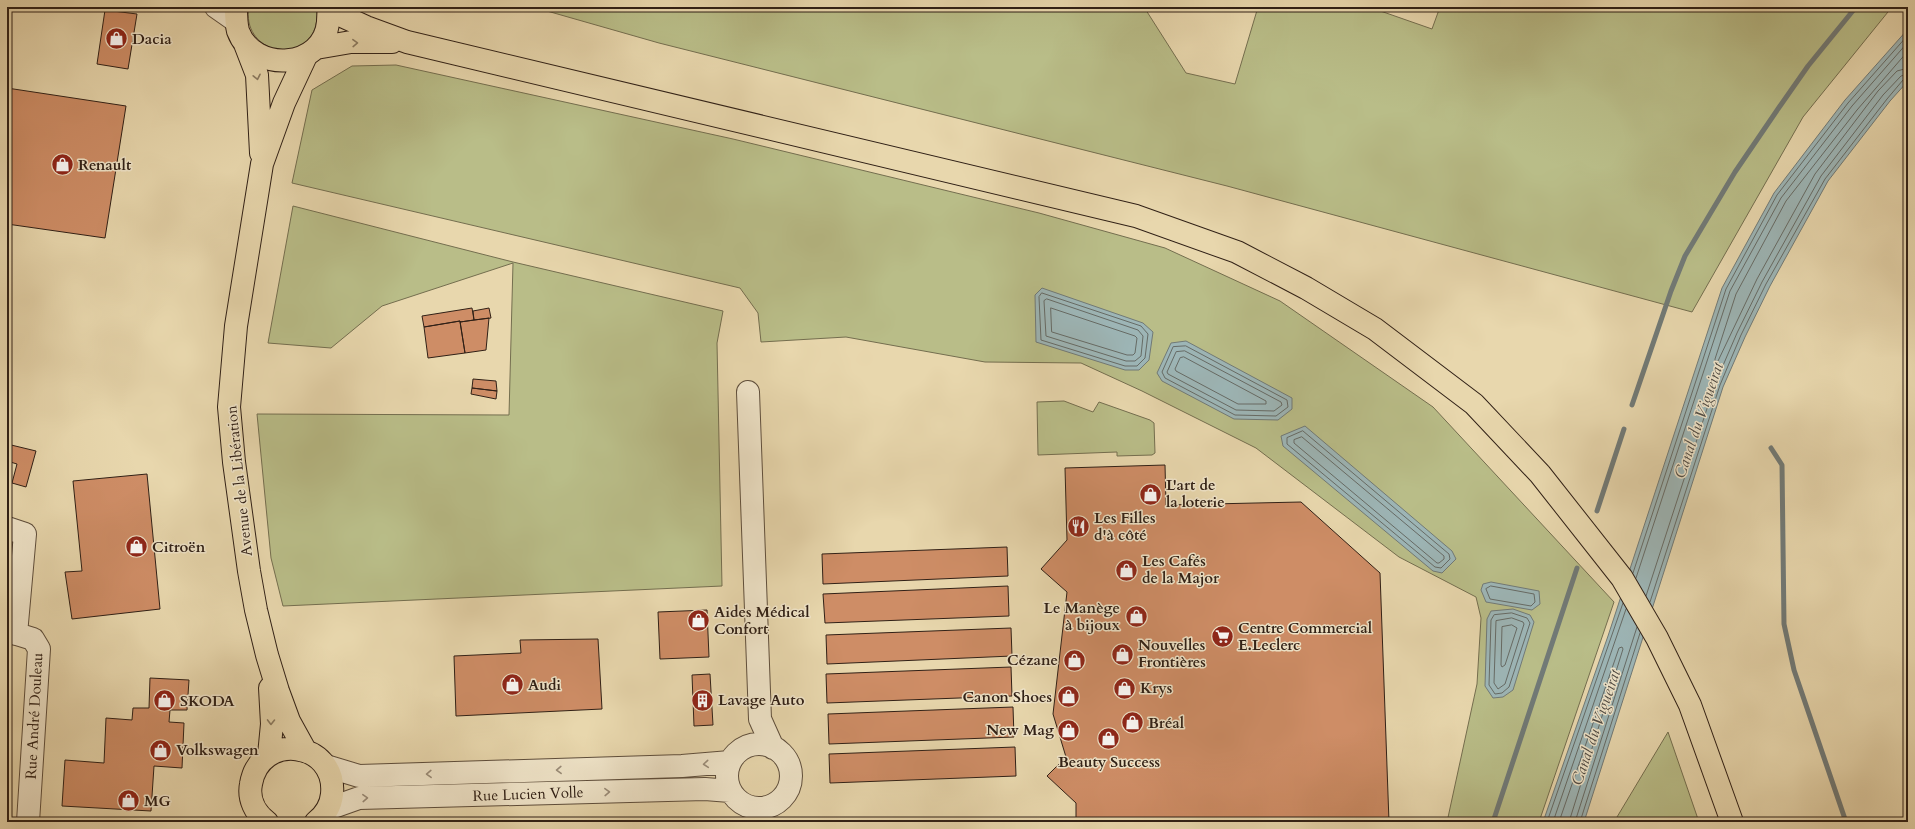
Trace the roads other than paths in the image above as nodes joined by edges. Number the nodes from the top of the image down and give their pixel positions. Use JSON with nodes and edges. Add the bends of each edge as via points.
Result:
{"nodes":[{"id":1,"x":216,"y":7,"type":"edge"},
{"id":2,"x":328,"y":8,"type":"edge"},
{"id":3,"x":239,"y":23,"type":"edge"},
{"id":4,"x":407,"y":42,"type":"junction"},
{"id":5,"x":311,"y":52,"type":"junction"},
{"id":6,"x":262,"y":164,"type":"junction"},
{"id":7,"x":748,"y":392,"type":"dead end"},
{"id":8,"x":7,"y":528,"type":"edge"},
{"id":9,"x":12,"y":632,"type":"edge"},
{"id":10,"x":267,"y":655,"type":"junction"},
{"id":11,"x":760,"y":719,"type":"junction"},
{"id":12,"x":773,"y":748,"type":"junction"},
{"id":13,"x":305,"y":750,"type":"junction"},
{"id":14,"x":269,"y":755,"type":"junction"},
{"id":15,"x":737,"y":755,"type":"junction"},
{"id":16,"x":326,"y":766,"type":"junction"},
{"id":17,"x":777,"y":803,"type":"junction"},
{"id":18,"x":743,"y":806,"type":"edge"},
{"id":19,"x":322,"y":815,"type":"edge"},
{"id":20,"x":28,"y":822,"type":"edge"},
{"id":21,"x":266,"y":822,"type":"edge"},
{"id":22,"x":767,"y":822,"type":"edge"},
{"id":23,"x":1732,"y":822,"type":"edge"}],
"edges":[{"from":1,"to":3,"type":"street"},
{"from":2,"to":4,"type":"main road","via":[[366,27]]},
{"from":2,"to":5,"type":"main road","name":"Avenue de la Libération","via":[[328,26],[323,38]]},
{"from":3,"to":5,"type":"main road","via":[[253,51],[265,58],[279,62],[293,61]]},
{"from":3,"to":6,"type":"main road","name":"Avenue de la Libération","one_way":true,"via":[[258,75]]},
{"from":5,"to":4,"type":"main road","one_way":true,"via":[[351,42]]},
{"from":4,"to":23,"type":"main road","via":[[1136,216],[1237,252],[1306,288],[1375,329],[1474,404],[1540,474],[1622,578],[1657,638],[1690,705]]},
{"from":5,"to":6,"type":"main road","name":"Avenue de la Libération","via":[[284,103]]},
{"from":6,"to":10,"type":"main road","name":"Avenue de la Libération","via":[[236,326],[229,407],[249,571]]},
{"from":7,"to":11,"type":"street"},
{"from":8,"to":9,"type":"street","via":[[25,534]]},
{"from":9,"to":20,"type":"street","name":"Rue André Douleau","via":[[33,639],[39,649]]},
{"from":10,"to":13,"type":"main road","name":"Avenue de la Libération","via":[[289,722]]},
{"from":10,"to":14,"type":"main road","name":"Avenue de la Libération","one_way":true,"via":[[272,724]]},
{"from":11,"to":12,"type":"street"},
{"from":11,"to":15,"type":"street"},
{"from":12,"to":15,"type":"street","via":[[754,745]]},
{"from":12,"to":17,"type":"street","via":[[782,754],[791,774],[790,785]]},
{"from":13,"to":14,"type":"main road","via":[[293,748]]},
{"from":13,"to":16,"type":"main road"},
{"from":14,"to":21,"type":"main road","via":[[259,764],[252,776],[250,789],[256,812]]},
{"from":15,"to":16,"type":"street","one_way":true,"via":[[682,766],[359,776]]},
{"from":15,"to":18,"type":"street","via":[[727,771],[727,781]]},
{"from":16,"to":19,"type":"main road","via":[[333,787],[332,798]]},
{"from":17,"to":18,"type":"street","via":[[756,808]]},
{"from":17,"to":22,"type":"street"},
{"from":19,"to":18,"type":"street","name":"Rue Lucien Volle","one_way":true,"via":[[359,798],[705,789]]}]}
